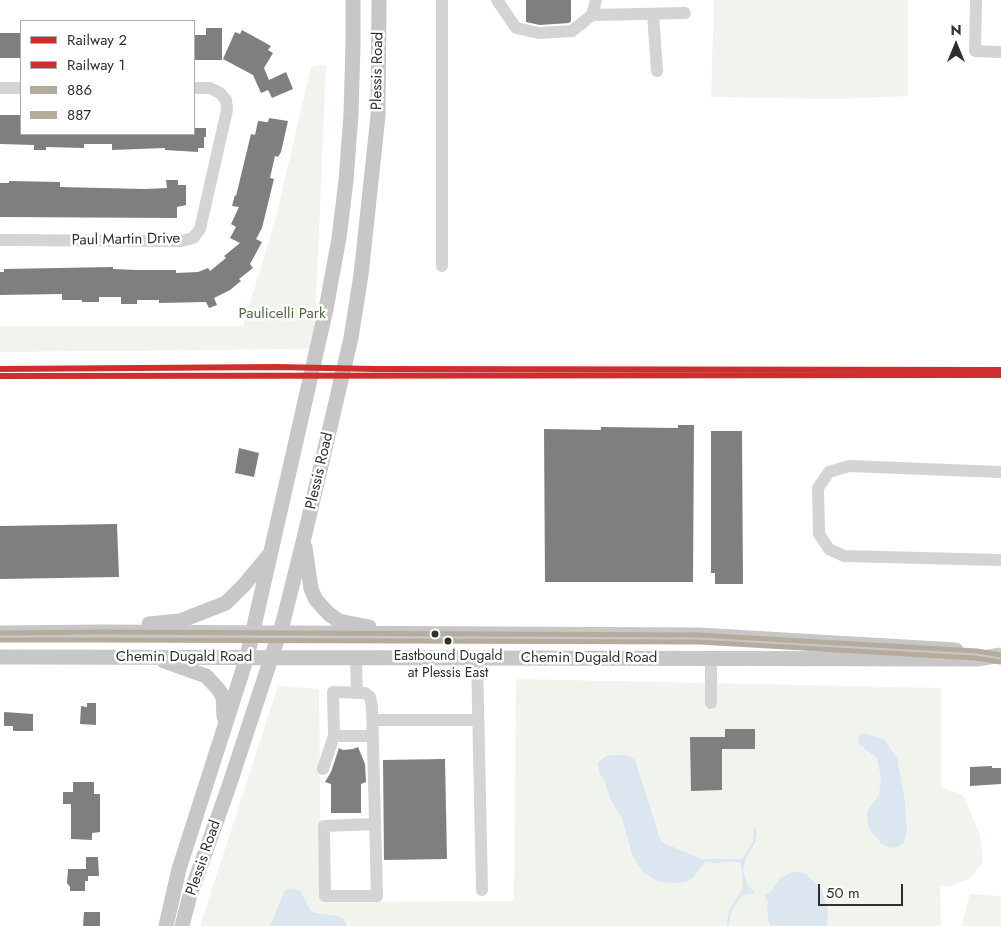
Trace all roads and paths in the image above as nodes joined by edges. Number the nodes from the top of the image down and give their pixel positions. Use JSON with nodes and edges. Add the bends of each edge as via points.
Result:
{"nodes":[{"id":1,"x":353,"y":0,"type":"edge"},
{"id":2,"x":379,"y":0,"type":"edge"},
{"id":3,"x":442,"y":0,"type":"edge"},
{"id":4,"x":497,"y":0,"type":"edge"},
{"id":5,"x":596,"y":0,"type":"edge"},
{"id":6,"x":976,"y":0,"type":"edge"},
{"id":7,"x":685,"y":13,"type":"dead end"},
{"id":8,"x":652,"y":14,"type":"junction"},
{"id":9,"x":592,"y":15,"type":"junction"},
{"id":10,"x":1001,"y":52,"type":"edge"},
{"id":11,"x":657,"y":71,"type":"dead end"},
{"id":12,"x":0,"y":88,"type":"edge"},
{"id":13,"x":20,"y":88,"type":"edge"},
{"id":14,"x":195,"y":88,"type":"edge"},
{"id":15,"x":0,"y":240,"type":"edge"},
{"id":16,"x":442,"y":266,"type":"dead end"},
{"id":17,"x":1001,"y":472,"type":"edge"},
{"id":18,"x":304,"y":538,"type":"junction"},
{"id":19,"x":271,"y":552,"type":"junction"},
{"id":20,"x":1001,"y":560,"type":"edge"},
{"id":21,"x":100,"y":632,"type":"junction"},
{"id":22,"x":0,"y":633,"type":"edge"},
{"id":23,"x":252,"y":634,"type":"junction"},
{"id":24,"x":279,"y":634,"type":"junction"},
{"id":25,"x":397,"y":634,"type":"junction"},
{"id":26,"x":478,"y":634,"type":"junction"},
{"id":27,"x":699,"y":635,"type":"junction"},
{"id":28,"x":999,"y":655,"type":"edge"},
{"id":29,"x":150,"y":656,"type":"junction"},
{"id":30,"x":0,"y":657,"type":"edge"},
{"id":31,"x":247,"y":657,"type":"junction"},
{"id":32,"x":711,"y":657,"type":"junction"},
{"id":33,"x":272,"y":658,"type":"junction"},
{"id":34,"x":356,"y":658,"type":"junction"},
{"id":35,"x":477,"y":659,"type":"junction"},
{"id":36,"x":357,"y":693,"type":"junction"},
{"id":37,"x":710,"y":703,"type":"dead end"},
{"id":38,"x":373,"y":720,"type":"junction"},
{"id":39,"x":477,"y":720,"type":"junction"},
{"id":40,"x":334,"y":736,"type":"junction"},
{"id":41,"x":373,"y":736,"type":"junction"},
{"id":42,"x":221,"y":739,"type":"junction"},
{"id":43,"x":323,"y":769,"type":"dead end"},
{"id":44,"x":375,"y":824,"type":"junction"},
{"id":45,"x":482,"y":890,"type":"dead end"},
{"id":46,"x":166,"y":926,"type":"edge"},
{"id":47,"x":182,"y":926,"type":"edge"}],
"edges":[{"from":1,"to":19,"type":"main road","name":"Plessis Road","via":[[351,114],[339,238],[308,395]]},
{"from":2,"to":18,"type":"main road","name":"Plessis Road","via":[[378,116],[361,275],[351,338]]},
{"from":3,"to":16,"type":"street"},
{"from":4,"to":9,"type":"street","via":[[516,28],[539,33],[572,31]]},
{"from":5,"to":9,"type":"street"},
{"from":6,"to":10,"type":"street","via":[[975,52]]},
{"from":7,"to":8,"type":"street"},
{"from":8,"to":9,"type":"street"},
{"from":8,"to":11,"type":"street"},
{"from":12,"to":13,"type":"street"},
{"from":14,"to":15,"type":"street","name":"Paul Martin Drive","via":[[210,88],[220,93],[226,100],[227,110],[200,228],[193,238],[180,241]]},
{"from":17,"to":20,"type":"street","via":[[849,466],[829,472],[818,488],[819,534],[829,548],[844,556]]},
{"from":18,"to":24,"type":"main road","name":"Plessis Road"},
{"from":18,"to":25,"type":"main road","via":[[311,589],[329,614],[339,621]]},
{"from":19,"to":21,"type":"main road","via":[[226,603],[180,621]]},
{"from":19,"to":23,"type":"main road","name":"Plessis Road"},
{"from":21,"to":22,"type":"main road","name":"Chemin Dugald Road"},
{"from":21,"to":23,"type":"main road","name":"Chemin Dugald Road"},
{"from":23,"to":24,"type":"main road","name":"Chemin Dugald Road"},
{"from":23,"to":31,"type":"main road","name":"Plessis Road"},
{"from":24,"to":25,"type":"main road","name":"Chemin Dugald Road"},
{"from":24,"to":33,"type":"main road","name":"Plessis Road"},
{"from":25,"to":26,"type":"main road","name":"Chemin Dugald Road"},
{"from":26,"to":27,"type":"main road","name":"Chemin Dugald Road"},
{"from":26,"to":35,"type":"main road"},
{"from":27,"to":28,"type":"main road","name":"Chemin Dugald Road","via":[[977,651]]},
{"from":27,"to":32,"type":"main road","via":[[708,645]]},
{"from":28,"to":32,"type":"main road","name":"Chemin Dugald Road","via":[[978,659]]},
{"from":29,"to":30,"type":"main road","name":"Chemin Dugald Road"},
{"from":29,"to":31,"type":"main road","name":"Chemin Dugald Road"},
{"from":29,"to":42,"type":"main road","via":[[206,676],[219,690],[224,712]]},
{"from":31,"to":33,"type":"main road","name":"Chemin Dugald Road"},
{"from":31,"to":42,"type":"main road","name":"Plessis Road"},
{"from":32,"to":35,"type":"main road","name":"Chemin Dugald Road"},
{"from":32,"to":37,"type":"street"},
{"from":33,"to":34,"type":"main road","name":"Chemin Dugald Road"},
{"from":33,"to":47,"type":"main road","name":"Plessis Road"},
{"from":34,"to":35,"type":"main road","name":"Chemin Dugald Road"},
{"from":34,"to":36,"type":"street"},
{"from":35,"to":39,"type":"street"},
{"from":36,"to":38,"type":"street","via":[[365,693],[370,698]]},
{"from":36,"to":40,"type":"street","via":[[333,692]]},
{"from":38,"to":39,"type":"street"},
{"from":38,"to":41,"type":"street"},
{"from":39,"to":45,"type":"street"},
{"from":40,"to":41,"type":"street"},
{"from":40,"to":43,"type":"street"},
{"from":41,"to":44,"type":"street"},
{"from":42,"to":46,"type":"main road","name":"Plessis Road","via":[[179,869]]},
{"from":44,"to":44,"type":"street","via":[[377,896],[325,896],[324,826]]}]}
